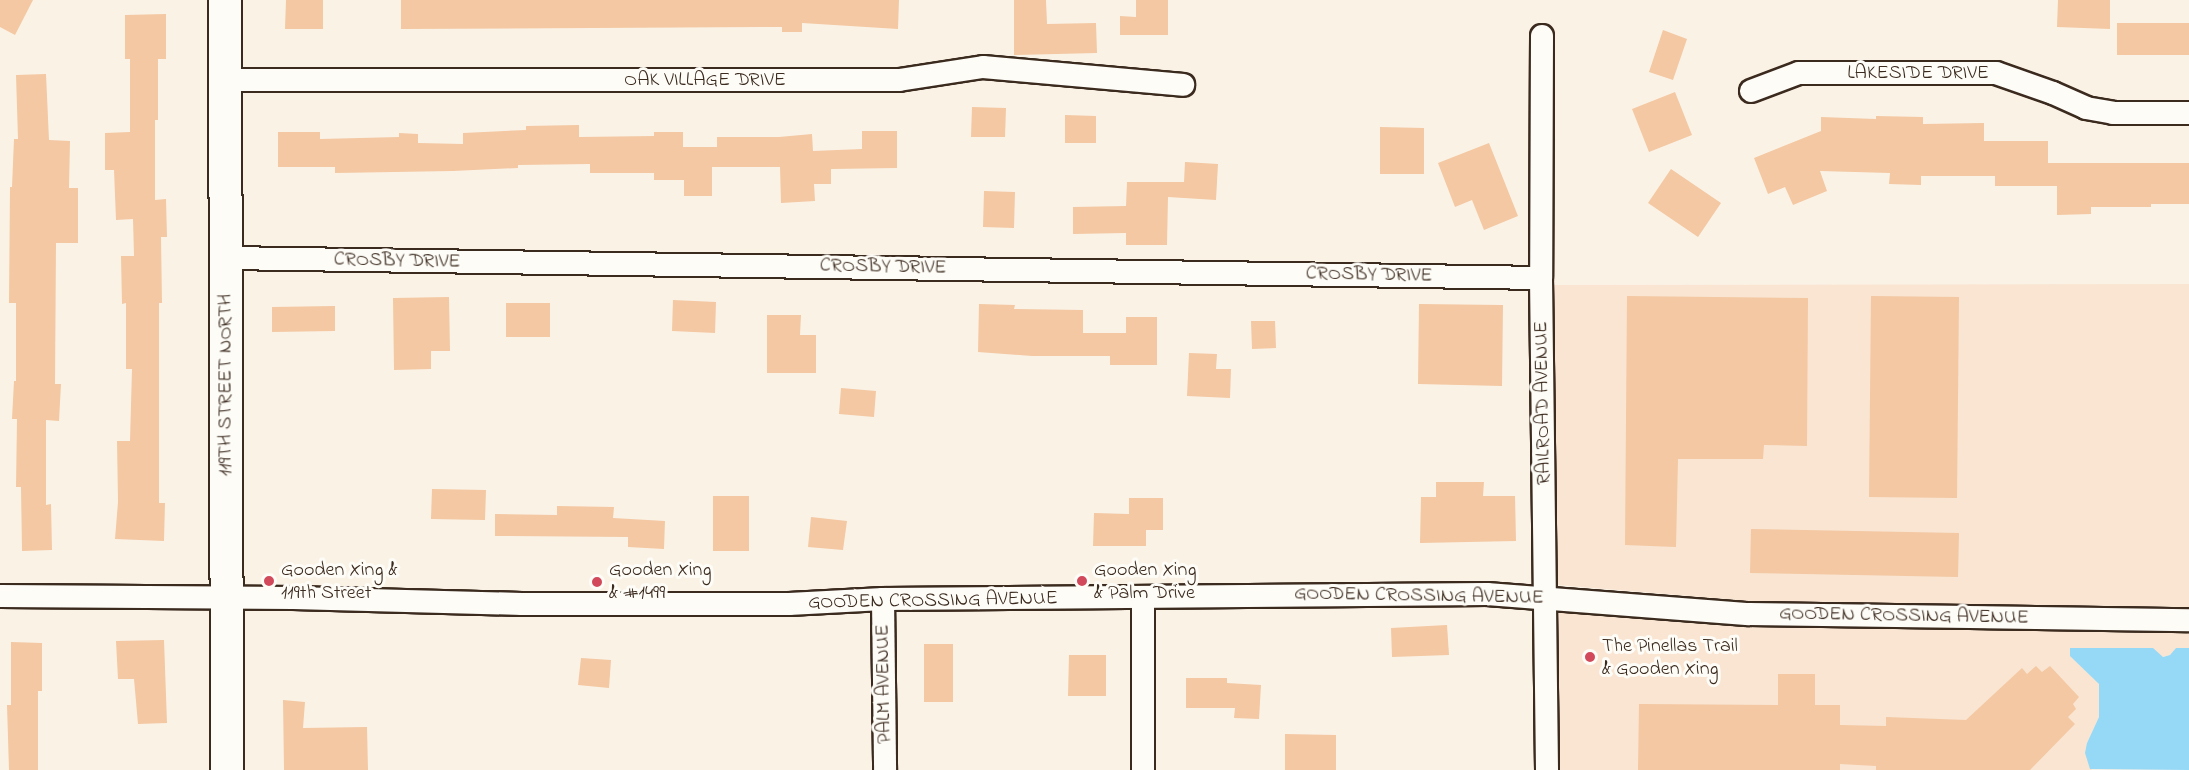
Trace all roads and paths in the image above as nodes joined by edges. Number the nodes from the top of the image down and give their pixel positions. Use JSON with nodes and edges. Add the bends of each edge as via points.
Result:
{"nodes":[{"id":1,"x":225,"y":0,"type":"edge"},
{"id":2,"x":1542,"y":36,"type":"dead end"},
{"id":3,"x":226,"y":80,"type":"junction"},
{"id":4,"x":1183,"y":85,"type":"dead end"},
{"id":5,"x":1750,"y":91,"type":"dead end"},
{"id":6,"x":2189,"y":113,"type":"edge"},
{"id":7,"x":226,"y":258,"type":"junction"},
{"id":8,"x":1540,"y":278,"type":"junction"},
{"id":9,"x":0,"y":596,"type":"edge"},
{"id":10,"x":1143,"y":597,"type":"junction"},
{"id":11,"x":1546,"y":597,"type":"junction"},
{"id":12,"x":226,"y":598,"type":"junction"},
{"id":13,"x":883,"y":599,"type":"junction"},
{"id":14,"x":2189,"y":620,"type":"edge"},
{"id":15,"x":227,"y":770,"type":"edge"},
{"id":16,"x":885,"y":770,"type":"edge"},
{"id":17,"x":1143,"y":770,"type":"edge"},
{"id":18,"x":1547,"y":770,"type":"edge"}],
"edges":[{"from":1,"to":3,"type":"street","name":"119TH STREET NORTH"},
{"from":2,"to":8,"type":"street","name":"RAILROAD AVENUE"},
{"from":3,"to":4,"type":"street","name":"OAK VILLAGE DRIVE","via":[[899,80],[983,68]]},
{"from":3,"to":7,"type":"street","name":"119TH STREET NORTH"},
{"from":5,"to":6,"type":"street","name":"LAKESIDE DRIVE","via":[[1799,73],[1996,73],[2086,108],[2113,113]]},
{"from":7,"to":8,"type":"street","name":"CROSBY DRIVE"},
{"from":7,"to":12,"type":"street","name":"119TH STREET NORTH"},
{"from":8,"to":11,"type":"street","name":"RAILROAD AVENUE"},
{"from":9,"to":12,"type":"street","name":"GOODEN CROSSING AVENUE"},
{"from":10,"to":11,"type":"street","name":"GOODEN CROSSING AVENUE"},
{"from":10,"to":13,"type":"street","name":"GOODEN CROSSING AVENUE"},
{"from":10,"to":17,"type":"street"},
{"from":11,"to":14,"type":"street","name":"GOODEN CROSSING AVENUE","via":[[1749,614]]},
{"from":11,"to":18,"type":"street","name":"RAILROAD AVENUE"},
{"from":12,"to":13,"type":"street","name":"GOODEN CROSSING AVENUE","via":[[522,604],[789,604]]},
{"from":12,"to":15,"type":"street","name":"119TH STREET NORTH"},
{"from":13,"to":16,"type":"street","name":"PALM AVENUE"}]}
